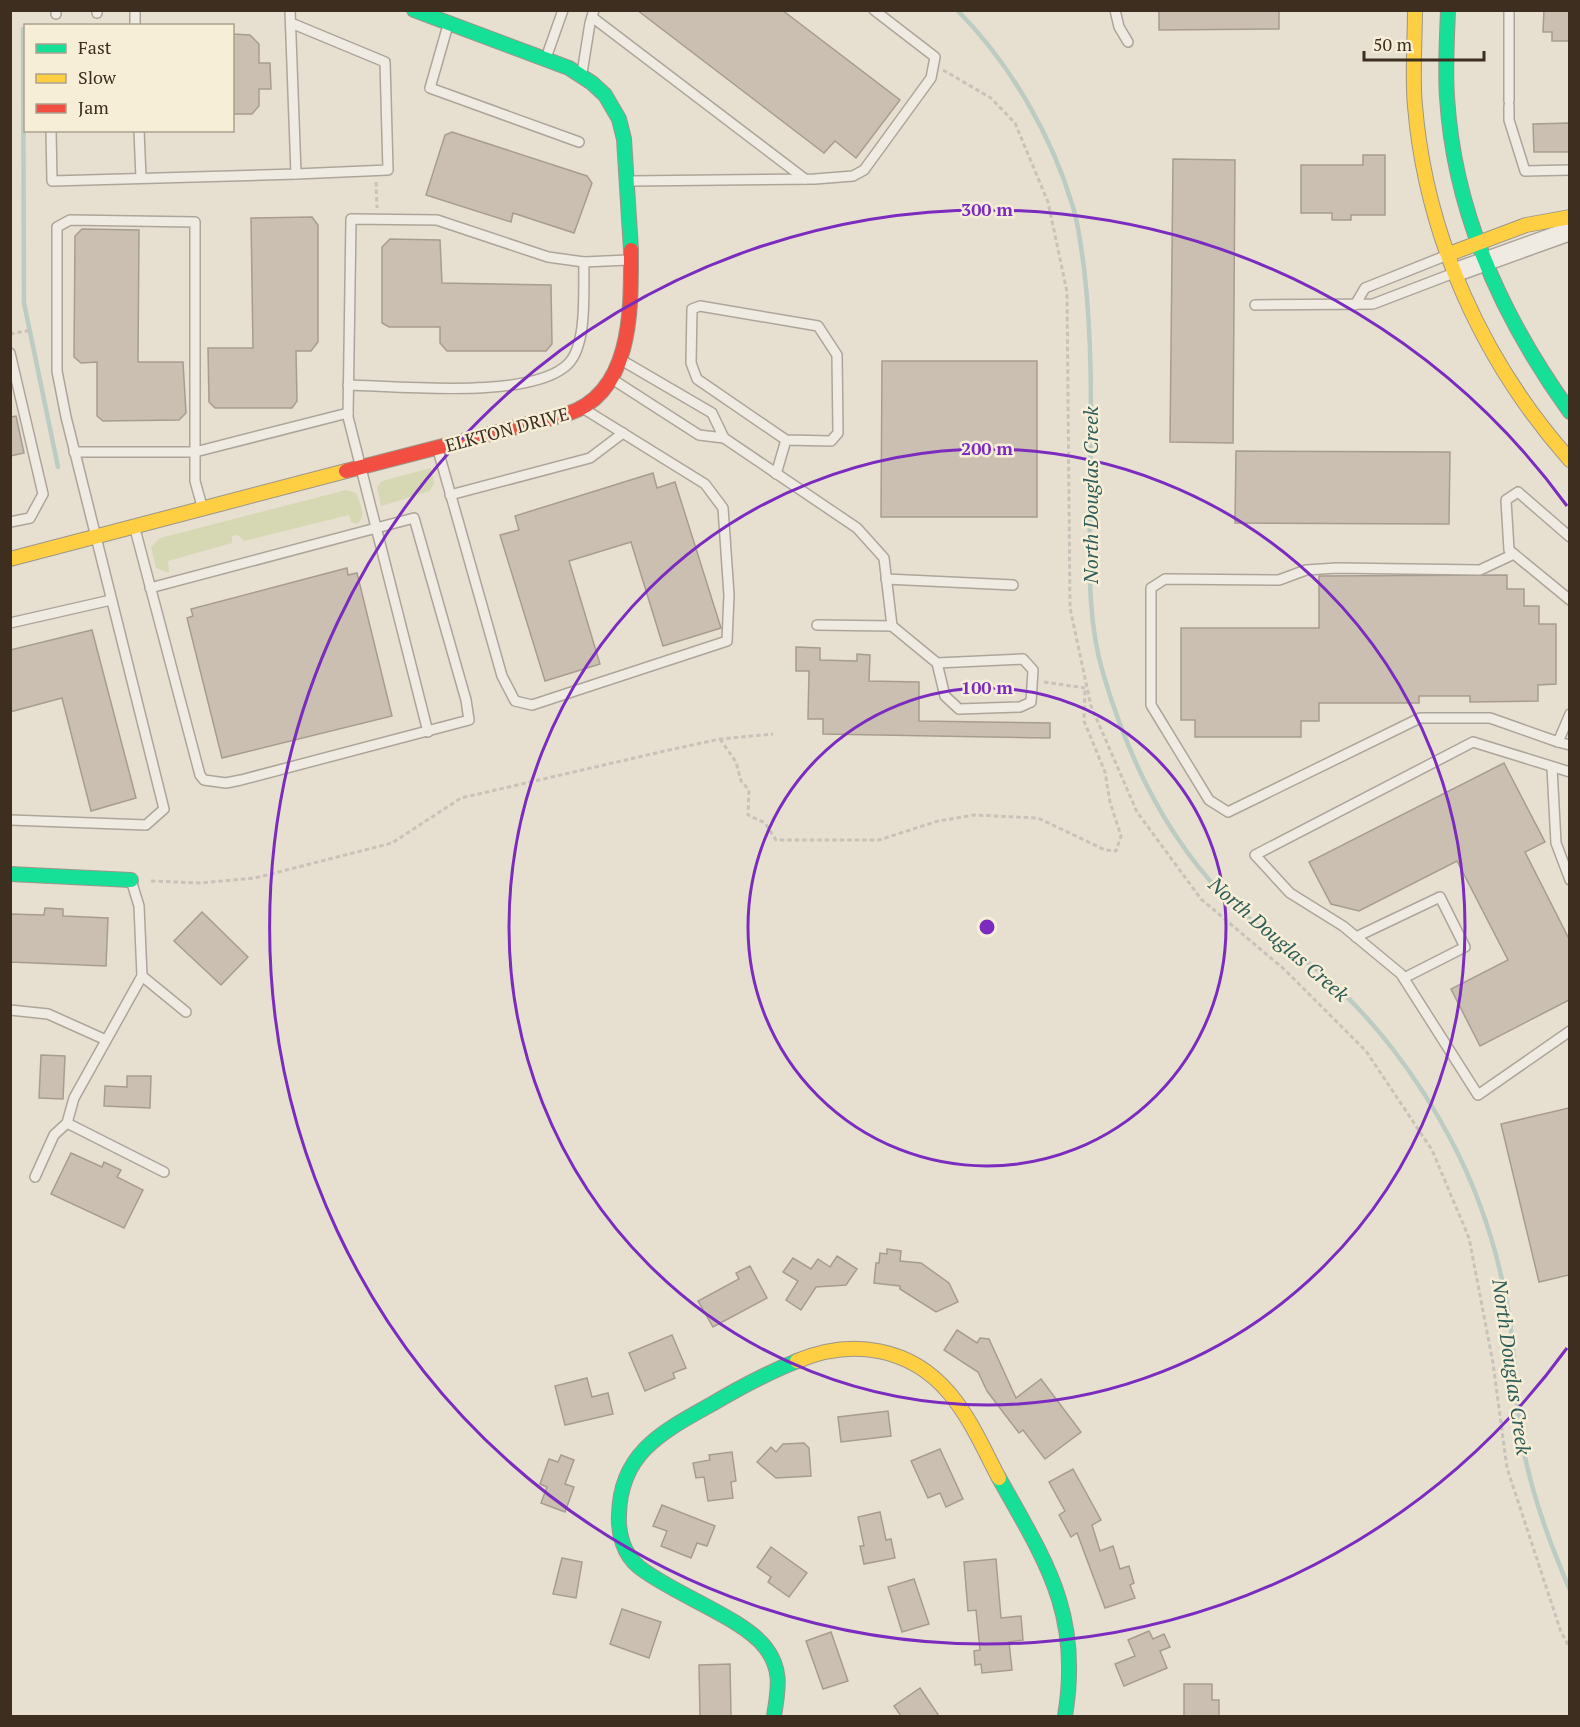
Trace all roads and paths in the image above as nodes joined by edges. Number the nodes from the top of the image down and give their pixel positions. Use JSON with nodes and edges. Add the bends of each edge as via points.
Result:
{"nodes":[{"id":1,"x":290,"y":10,"type":"edge"},
{"id":2,"x":414,"y":10,"type":"edge"},
{"id":3,"x":562,"y":10,"type":"edge"},
{"id":4,"x":874,"y":10,"type":"edge"},
{"id":5,"x":1115,"y":10,"type":"edge"},
{"id":6,"x":1415,"y":10,"type":"edge"},
{"id":7,"x":1448,"y":10,"type":"edge"},
{"id":8,"x":1509,"y":10,"type":"edge"},
{"id":9,"x":593,"y":14,"type":"edge"},
{"id":10,"x":291,"y":23,"type":"junction"},
{"id":11,"x":449,"y":23,"type":"junction"},
{"id":12,"x":1128,"y":42,"type":"dead end"},
{"id":13,"x":546,"y":58,"type":"junction"},
{"id":14,"x":582,"y":75,"type":"junction"},
{"id":15,"x":51,"y":132,"type":"edge"},
{"id":16,"x":139,"y":132,"type":"edge"},
{"id":17,"x":579,"y":142,"type":"dead end"},
{"id":18,"x":1569,"y":170,"type":"edge"},
{"id":19,"x":376,"y":171,"type":"junction"},
{"id":20,"x":296,"y":174,"type":"junction"},
{"id":21,"x":141,"y":178,"type":"junction"},
{"id":22,"x":805,"y":179,"type":"junction"},
{"id":23,"x":629,"y":181,"type":"junction"},
{"id":24,"x":377,"y":219,"type":"junction"},
{"id":25,"x":1569,"y":229,"type":"edge"},
{"id":26,"x":1476,"y":243,"type":"junction"},
{"id":27,"x":1449,"y":254,"type":"junction"},
{"id":28,"x":630,"y":260,"type":"junction"},
{"id":29,"x":584,"y":262,"type":"junction"},
{"id":30,"x":1484,"y":262,"type":"junction"},
{"id":31,"x":1456,"y":272,"type":"junction"},
{"id":32,"x":1255,"y":305,"type":"dead end"},
{"id":33,"x":1355,"y":305,"type":"junction"},
{"id":34,"x":32,"y":330,"type":"dead end"},
{"id":35,"x":10,"y":334,"type":"edge"},
{"id":36,"x":10,"y":353,"type":"edge"},
{"id":37,"x":621,"y":360,"type":"junction"},
{"id":38,"x":610,"y":378,"type":"junction"},
{"id":39,"x":348,"y":385,"type":"junction"},
{"id":40,"x":582,"y":408,"type":"junction"},
{"id":41,"x":1569,"y":412,"type":"edge"},
{"id":42,"x":348,"y":413,"type":"junction"},
{"id":43,"x":623,"y":433,"type":"junction"},
{"id":44,"x":724,"y":438,"type":"junction"},
{"id":45,"x":786,"y":440,"type":"junction"},
{"id":46,"x":437,"y":448,"type":"junction"},
{"id":47,"x":74,"y":452,"type":"junction"},
{"id":48,"x":195,"y":452,"type":"junction"},
{"id":49,"x":1569,"y":460,"type":"edge"},
{"id":50,"x":362,"y":468,"type":"junction"},
{"id":51,"x":776,"y":474,"type":"junction"},
{"id":52,"x":450,"y":495,"type":"junction"},
{"id":53,"x":203,"y":509,"type":"junction"},
{"id":54,"x":10,"y":522,"type":"edge"},
{"id":55,"x":134,"y":527,"type":"junction"},
{"id":56,"x":376,"y":528,"type":"junction"},
{"id":57,"x":96,"y":537,"type":"junction"},
{"id":58,"x":1569,"y":537,"type":"edge"},
{"id":59,"x":1514,"y":555,"type":"junction"},
{"id":60,"x":10,"y":559,"type":"edge"},
{"id":61,"x":886,"y":579,"type":"junction"},
{"id":62,"x":1012,"y":585,"type":"dead end"},
{"id":63,"x":150,"y":588,"type":"junction"},
{"id":64,"x":111,"y":600,"type":"junction"},
{"id":65,"x":1569,"y":600,"type":"edge"},
{"id":66,"x":10,"y":623,"type":"edge"},
{"id":67,"x":817,"y":625,"type":"dead end"},
{"id":68,"x":892,"y":626,"type":"junction"},
{"id":69,"x":937,"y":663,"type":"junction"},
{"id":70,"x":1032,"y":680,"type":"junction"},
{"id":71,"x":1085,"y":681,"type":"dead end"},
{"id":72,"x":1086,"y":688,"type":"junction"},
{"id":73,"x":1569,"y":714,"type":"edge"},
{"id":74,"x":428,"y":732,"type":"junction"},
{"id":75,"x":773,"y":734,"type":"dead end"},
{"id":76,"x":720,"y":739,"type":"junction"},
{"id":77,"x":1558,"y":742,"type":"junction"},
{"id":78,"x":1569,"y":745,"type":"edge"},
{"id":79,"x":1552,"y":768,"type":"junction"},
{"id":80,"x":1569,"y":772,"type":"edge"},
{"id":81,"x":10,"y":820,"type":"edge"},
{"id":82,"x":10,"y":874,"type":"edge"},
{"id":83,"x":131,"y":880,"type":"junction"},
{"id":84,"x":1569,"y":880,"type":"edge"},
{"id":85,"x":1356,"y":937,"type":"junction"},
{"id":86,"x":142,"y":976,"type":"junction"},
{"id":87,"x":1404,"y":978,"type":"junction"},
{"id":88,"x":10,"y":1010,"type":"edge"},
{"id":89,"x":186,"y":1012,"type":"dead end"},
{"id":90,"x":1569,"y":1031,"type":"edge"},
{"id":91,"x":106,"y":1040,"type":"junction"},
{"id":92,"x":67,"y":1123,"type":"junction"},
{"id":93,"x":164,"y":1172,"type":"dead end"},
{"id":94,"x":35,"y":1177,"type":"dead end"},
{"id":95,"x":774,"y":1716,"type":"edge"},
{"id":96,"x":1065,"y":1716,"type":"edge"}],
"edges":[{"from":1,"to":10,"type":"lane"},
{"from":2,"to":11,"type":"street","name":"ELKTON DRIVE"},
{"from":3,"to":13,"type":"lane"},
{"from":4,"to":22,"type":"lane","via":[[935,57],[931,78],[864,170],[853,176]]},
{"from":5,"to":12,"type":"lane"},
{"from":6,"to":27,"type":"street","via":[[1415,107],[1434,209]]},
{"from":7,"to":26,"type":"street","via":[[1448,109],[1463,201]]},
{"from":8,"to":18,"type":"lane","via":[[1509,120],[1525,171]]},
{"from":9,"to":14,"type":"lane"},
{"from":9,"to":22,"type":"lane"},
{"from":10,"to":19,"type":"lane","via":[[385,62],[388,170]]},
{"from":10,"to":20,"type":"lane"},
{"from":11,"to":13,"type":"street","name":"ELKTON DRIVE"},
{"from":11,"to":17,"type":"lane","via":[[430,88]]},
{"from":13,"to":14,"type":"street","name":"ELKTON DRIVE"},
{"from":14,"to":23,"type":"street","name":"ELKTON DRIVE","via":[[601,90],[618,117],[628,153]]},
{"from":15,"to":21,"type":"lane","via":[[52,181]]},
{"from":16,"to":21,"type":"lane"},
{"from":19,"to":20,"type":"lane"},
{"from":19,"to":24,"type":"path"},
{"from":20,"to":21,"type":"lane"},
{"from":22,"to":23,"type":"lane"},
{"from":23,"to":28,"type":"street","name":"ELKTON DRIVE"},
{"from":24,"to":29,"type":"lane","via":[[437,220],[548,257]]},
{"from":24,"to":39,"type":"lane","via":[[351,219]]},
{"from":25,"to":26,"type":"street","via":[[1545,219]]},
{"from":25,"to":30,"type":"street"},
{"from":26,"to":27,"type":"street"},
{"from":26,"to":30,"type":"street"},
{"from":27,"to":31,"type":"street"},
{"from":27,"to":33,"type":"lane","via":[[1365,288]]},
{"from":28,"to":29,"type":"lane"},
{"from":28,"to":37,"type":"street","name":"ELKTON DRIVE","via":[[631,311]]},
{"from":29,"to":39,"type":"lane","via":[[581,337],[568,364],[538,382],[477,388]]},
{"from":30,"to":31,"type":"street"},
{"from":30,"to":41,"type":"street","via":[[1521,339]]},
{"from":31,"to":33,"type":"lane","via":[[1373,304]]},
{"from":31,"to":49,"type":"street","via":[[1494,357],[1529,411]]},
{"from":32,"to":33,"type":"lane"},
{"from":34,"to":35,"type":"path"},
{"from":36,"to":54,"type":"lane","via":[[43,494],[30,518]]},
{"from":37,"to":38,"type":"street","name":"ELKTON DRIVE"},
{"from":37,"to":44,"type":"lane","via":[[712,413]]},
{"from":38,"to":40,"type":"street","name":"ELKTON DRIVE"},
{"from":38,"to":44,"type":"lane","via":[[699,435]]},
{"from":39,"to":42,"type":"lane"},
{"from":40,"to":43,"type":"lane"},
{"from":40,"to":46,"type":"street","name":"ELKTON DRIVE"},
{"from":42,"to":48,"type":"lane"},
{"from":42,"to":50,"type":"lane"},
{"from":43,"to":52,"type":"lane","via":[[590,458]]},
{"from":43,"to":52,"type":"lane","via":[[705,484],[723,508],[729,595],[727,641],[532,705],[515,701],[502,676]]},
{"from":44,"to":51,"type":"lane"},
{"from":45,"to":45,"type":"lane","via":[[697,380],[691,363],[692,309],[700,306],[818,326],[837,355],[838,433],[831,441]]},
{"from":45,"to":51,"type":"lane"},
{"from":46,"to":50,"type":"street","name":"ELKTON DRIVE"},
{"from":46,"to":52,"type":"lane"},
{"from":47,"to":48,"type":"lane"},
{"from":47,"to":48,"type":"lane","via":[[57,371],[57,227],[70,220],[195,222]]},
{"from":47,"to":57,"type":"lane"},
{"from":48,"to":53,"type":"lane","via":[[195,481]]},
{"from":50,"to":53,"type":"street","name":"ELKTON DRIVE"},
{"from":50,"to":56,"type":"lane"},
{"from":51,"to":61,"type":"lane","via":[[856,528],[884,558]]},
{"from":53,"to":55,"type":"street","name":"ELKTON DRIVE"},
{"from":55,"to":57,"type":"street","name":"ELKTON DRIVE"},
{"from":55,"to":63,"type":"lane"},
{"from":56,"to":63,"type":"lane"},
{"from":56,"to":74,"type":"lane"},
{"from":56,"to":74,"type":"lane","via":[[414,518],[466,699],[469,720]]},
{"from":57,"to":60,"type":"street","name":"ELKTON DRIVE"},
{"from":57,"to":64,"type":"lane"},
{"from":58,"to":59,"type":"lane","via":[[1518,492],[1506,500],[1509,550]]},
{"from":59,"to":65,"type":"lane"},
{"from":59,"to":77,"type":"lane","via":[[1480,570],[1337,568],[1306,570],[1279,580],[1165,579],[1151,588],[1151,705],[1209,800],[1228,812],[1420,718],[1490,718]]},
{"from":61,"to":62,"type":"lane"},
{"from":61,"to":68,"type":"lane"},
{"from":63,"to":74,"type":"lane","via":[[204,780],[241,780]]},
{"from":64,"to":66,"type":"lane"},
{"from":64,"to":81,"type":"lane","via":[[164,809],[146,825]]},
{"from":67,"to":68,"type":"lane"},
{"from":68,"to":69,"type":"lane"},
{"from":69,"to":70,"type":"lane","via":[[1023,659],[1033,670]]},
{"from":69,"to":70,"type":"lane","via":[[945,696],[959,709],[1020,707],[1031,702]]},
{"from":70,"to":72,"type":"path"},
{"from":71,"to":72,"type":"path"},
{"from":72,"to":76,"type":"path","via":[[1084,721],[1105,772],[1121,836],[1116,851],[1105,850],[1038,818],[974,815],[938,821],[879,840],[776,840],[765,823],[748,815],[749,790]]},
{"from":73,"to":77,"type":"lane"},
{"from":75,"to":76,"type":"path"},
{"from":76,"to":83,"type":"path","via":[[461,798],[392,843],[255,878],[200,883]]},
{"from":77,"to":78,"type":"lane"},
{"from":79,"to":80,"type":"lane"},
{"from":79,"to":84,"type":"lane","via":[[1556,843]]},
{"from":79,"to":85,"type":"lane","via":[[1473,742],[1255,855],[1290,893]]},
{"from":82,"to":83,"type":"street"},
{"from":83,"to":86,"type":"lane","via":[[139,906]]},
{"from":85,"to":87,"type":"lane"},
{"from":85,"to":87,"type":"lane","via":[[1440,897],[1465,947]]},
{"from":86,"to":89,"type":"lane"},
{"from":86,"to":91,"type":"lane"},
{"from":87,"to":90,"type":"lane","via":[[1478,1095]]},
{"from":88,"to":91,"type":"lane","via":[[48,1014]]},
{"from":91,"to":92,"type":"lane","via":[[74,1098]]},
{"from":92,"to":93,"type":"lane"},
{"from":92,"to":94,"type":"lane","via":[[54,1135]]},
{"from":95,"to":96,"type":"street","via":[[778,1677],[774,1662],[755,1635],[646,1576],[633,1563],[620,1534],[618,1501],[622,1483],[639,1454],[666,1429],[798,1360],[842,1347],[861,1346],[893,1353],[928,1371],[953,1397],[1048,1566],[1057,1587],[1071,1659]]}]}
